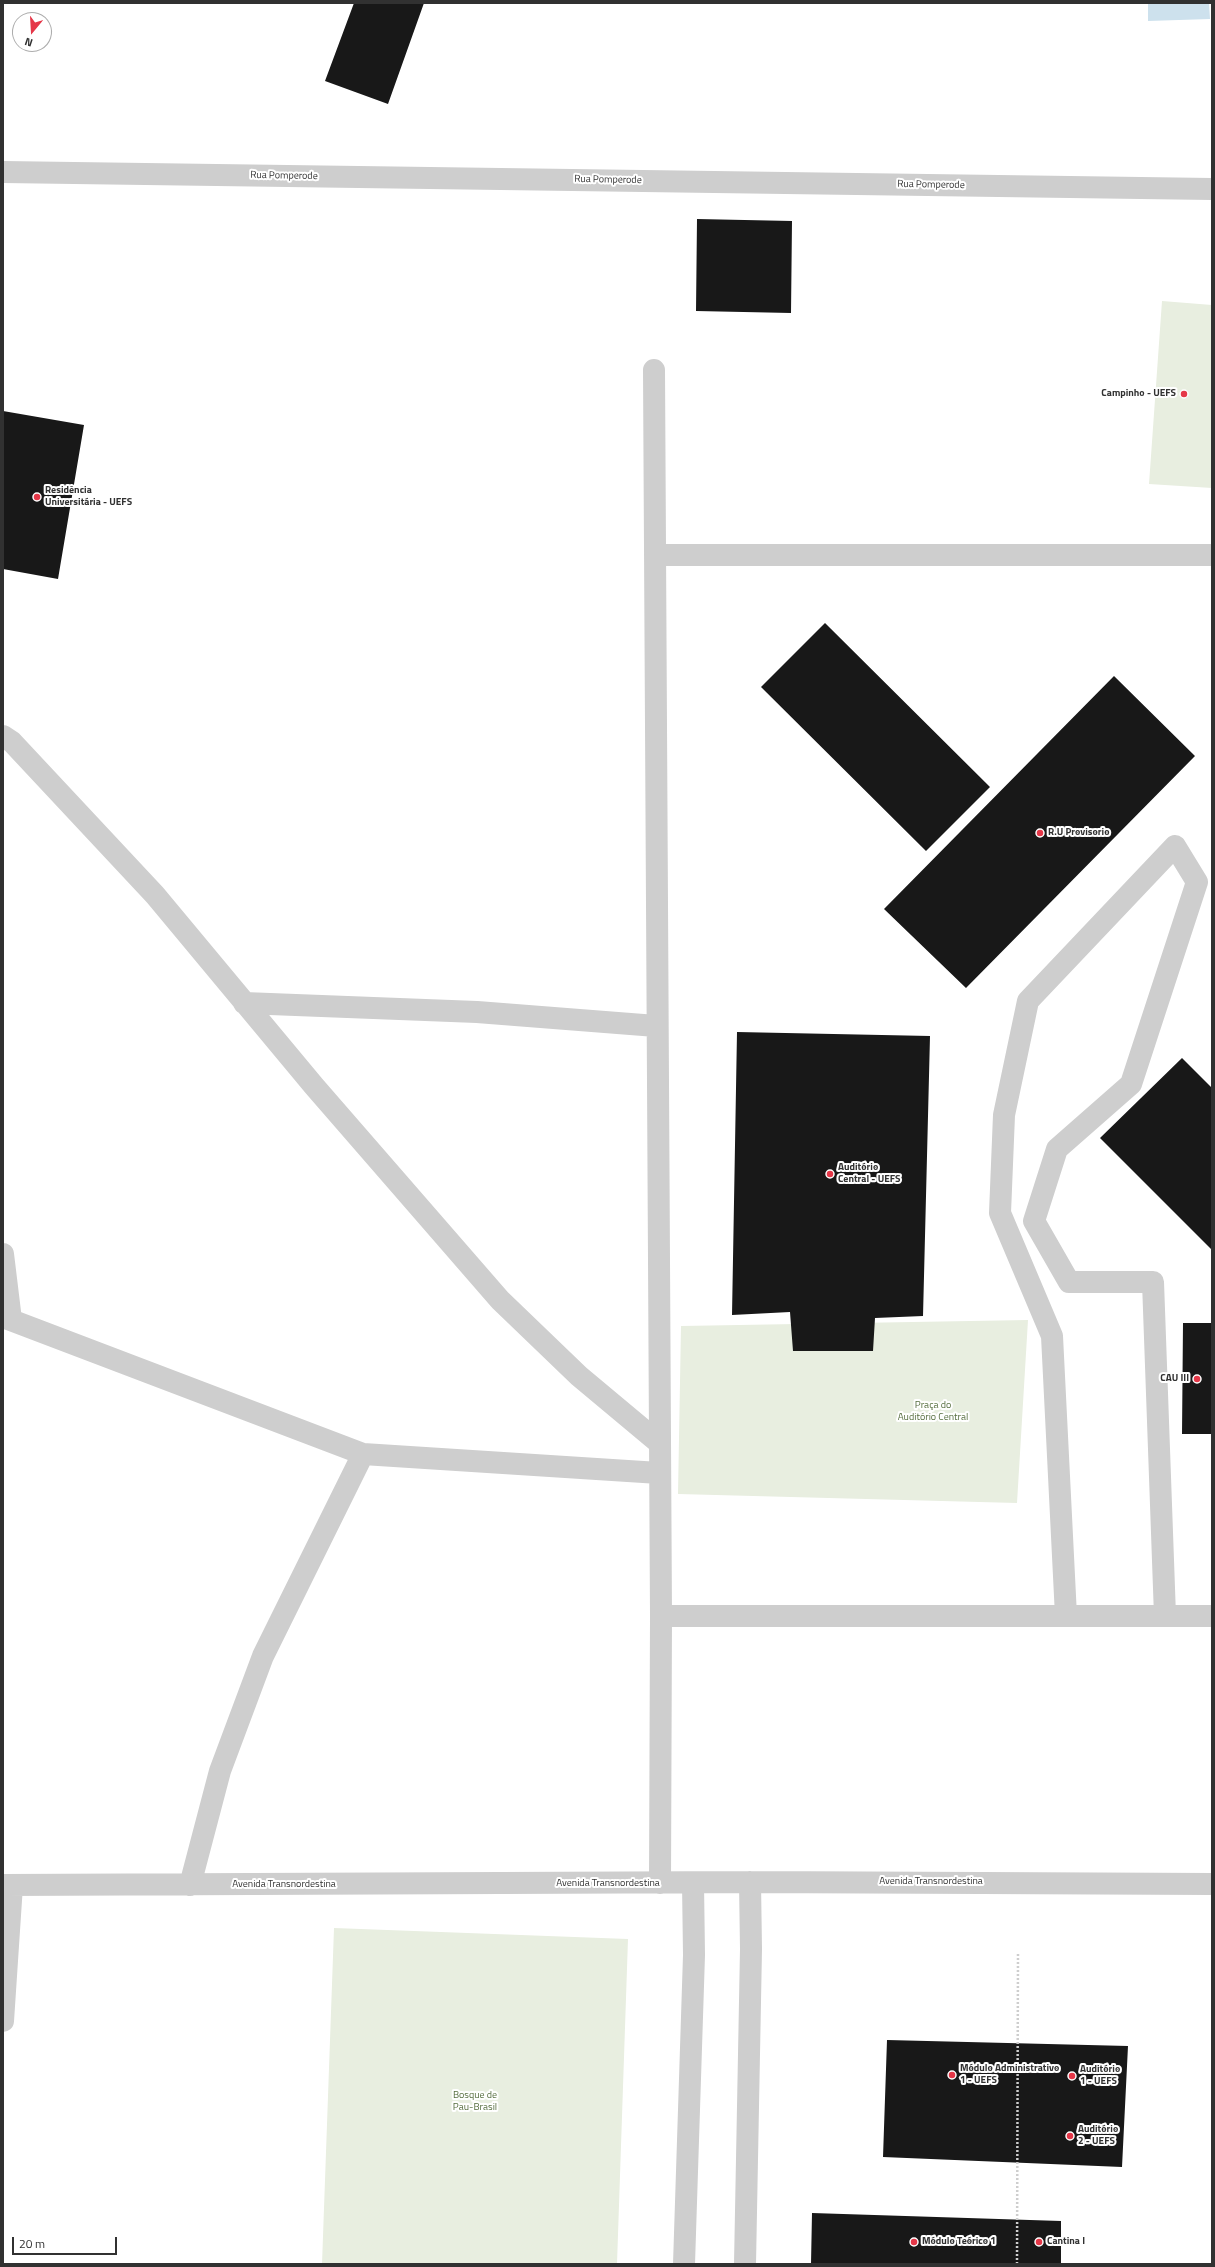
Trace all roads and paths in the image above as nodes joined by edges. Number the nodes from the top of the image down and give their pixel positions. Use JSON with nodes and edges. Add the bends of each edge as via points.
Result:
{"nodes":[{"id":1,"x":3,"y":172,"type":"edge"},
{"id":2,"x":1212,"y":189,"type":"edge"},
{"id":3,"x":654,"y":370,"type":"dead end"},
{"id":4,"x":655,"y":555,"type":"junction"},
{"id":5,"x":1212,"y":555,"type":"edge"},
{"id":6,"x":3,"y":736,"type":"edge"},
{"id":7,"x":244,"y":1003,"type":"junction"},
{"id":8,"x":656,"y":1026,"type":"junction"},
{"id":9,"x":3,"y":1254,"type":"edge"},
{"id":10,"x":7,"y":1319,"type":"edge"},
{"id":11,"x":658,"y":1442,"type":"junction"},
{"id":12,"x":363,"y":1454,"type":"junction"},
{"id":13,"x":658,"y":1473,"type":"junction"},
{"id":14,"x":661,"y":1616,"type":"junction"},
{"id":15,"x":1066,"y":1616,"type":"junction"},
{"id":16,"x":1165,"y":1616,"type":"junction"},
{"id":17,"x":1212,"y":1616,"type":"edge"},
{"id":18,"x":750,"y":1882,"type":"junction"},
{"id":19,"x":693,"y":1883,"type":"junction"},
{"id":20,"x":660,"y":1884,"type":"junction"},
{"id":21,"x":1212,"y":1884,"type":"edge"},
{"id":22,"x":7,"y":1885,"type":"edge"},
{"id":23,"x":190,"y":1885,"type":"junction"},
{"id":24,"x":1018,"y":1952,"type":"dead end"},
{"id":25,"x":3,"y":2021,"type":"edge"},
{"id":26,"x":684,"y":2264,"type":"edge"},
{"id":27,"x":744,"y":2264,"type":"edge"},
{"id":28,"x":1017,"y":2264,"type":"edge"}],
"edges":[{"from":1,"to":2,"type":"street","name":"Rua Pomperode"},
{"from":3,"to":4,"type":"street"},
{"from":4,"to":5,"type":"street"},
{"from":4,"to":8,"type":"street"},
{"from":6,"to":7,"type":"street","via":[[12,742],[155,895]]},
{"from":7,"to":8,"type":"street","via":[[477,1012]]},
{"from":7,"to":11,"type":"street","via":[[500,1300],[579,1376]]},
{"from":8,"to":11,"type":"street"},
{"from":9,"to":10,"type":"street"},
{"from":10,"to":12,"type":"street"},
{"from":11,"to":13,"type":"street"},
{"from":12,"to":13,"type":"street"},
{"from":12,"to":23,"type":"street","via":[[264,1656],[220,1771]]},
{"from":13,"to":14,"type":"street"},
{"from":14,"to":15,"type":"street"},
{"from":14,"to":20,"type":"street"},
{"from":15,"to":16,"type":"street"},
{"from":15,"to":16,"type":"street","via":[[1052,1336],[1000,1213],[1004,1115],[1028,1001],[1175,846],[1197,882],[1131,1084],[1058,1149],[1034,1221],[1068,1282],[1153,1282]]},
{"from":16,"to":17,"type":"street"},
{"from":18,"to":19,"type":"street","name":"Avenida Transnordestina"},
{"from":18,"to":21,"type":"street","name":"Avenida Transnordestina"},
{"from":18,"to":27,"type":"street","via":[[751,1957]]},
{"from":19,"to":20,"type":"street","name":"Avenida Transnordestina"},
{"from":19,"to":26,"type":"street","via":[[694,1955]]},
{"from":20,"to":23,"type":"street","name":"Avenida Transnordestina"},
{"from":22,"to":23,"type":"street","name":"Avenida Transnordestina"},
{"from":22,"to":25,"type":"street"},
{"from":24,"to":28,"type":"path"}]}
